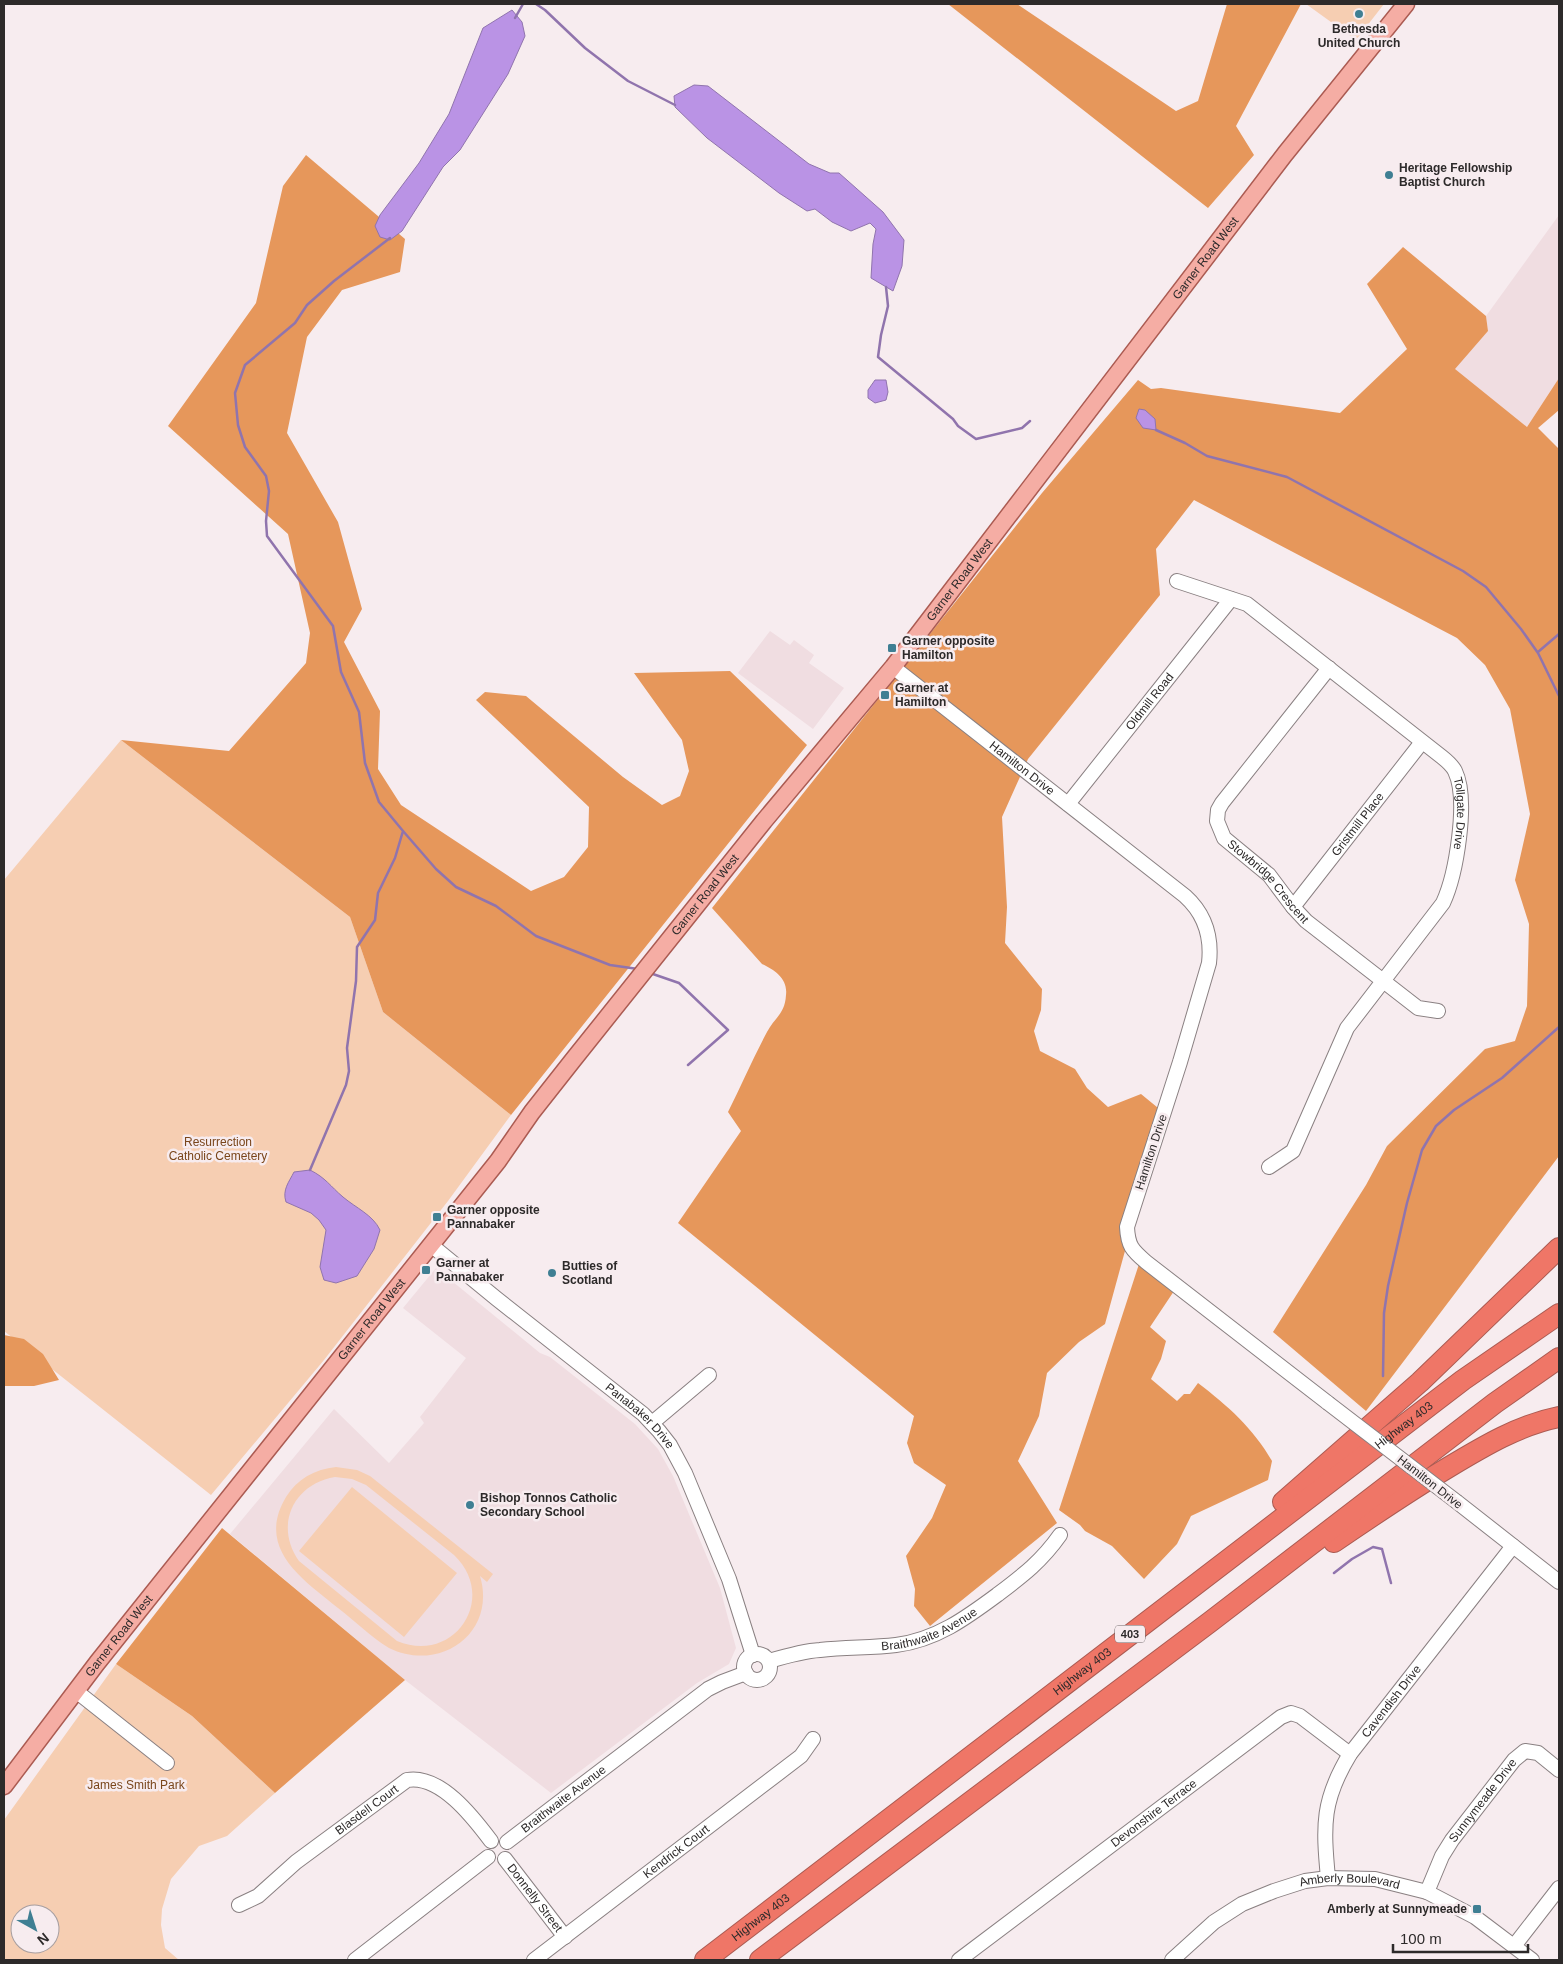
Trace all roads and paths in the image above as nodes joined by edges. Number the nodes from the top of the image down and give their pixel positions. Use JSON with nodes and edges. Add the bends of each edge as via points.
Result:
{"nodes":[{"id":1,"x":1406,"y":4,"type":"edge"},
{"id":2,"x":1177,"y":581,"type":"dead end"},
{"id":3,"x":1231,"y":598,"type":"junction"},
{"id":4,"x":893,"y":667,"type":"junction"},
{"id":5,"x":1329,"y":668,"type":"junction"},
{"id":6,"x":1422,"y":742,"type":"junction"},
{"id":7,"x":1068,"y":804,"type":"junction"},
{"id":8,"x":1293,"y":907,"type":"junction"},
{"id":9,"x":1382,"y":981,"type":"junction"},
{"id":10,"x":1438,"y":1012,"type":"dead end"},
{"id":11,"x":1269,"y":1167,"type":"dead end"},
{"id":12,"x":431,"y":1245,"type":"junction"},
{"id":13,"x":1559,"y":1248,"type":"edge"},
{"id":14,"x":1559,"y":1314,"type":"edge"},
{"id":15,"x":1559,"y":1358,"type":"edge"},
{"id":16,"x":709,"y":1375,"type":"dead end"},
{"id":17,"x":1559,"y":1417,"type":"edge"},
{"id":18,"x":652,"y":1423,"type":"junction"},
{"id":19,"x":1060,"y":1536,"type":"dead end"},
{"id":20,"x":1513,"y":1546,"type":"junction"},
{"id":21,"x":1559,"y":1582,"type":"edge"},
{"id":22,"x":1174,"y":1601,"type":"junction"},
{"id":23,"x":1210,"y":1622,"type":"junction"},
{"id":24,"x":753,"y":1655,"type":"junction"},
{"id":25,"x":769,"y":1661,"type":"junction"},
{"id":26,"x":746,"y":1673,"type":"junction"},
{"id":27,"x":76,"y":1691,"type":"junction"},
{"id":28,"x":813,"y":1739,"type":"dead end"},
{"id":29,"x":1350,"y":1754,"type":"junction"},
{"id":30,"x":167,"y":1763,"type":"dead end"},
{"id":31,"x":1559,"y":1770,"type":"edge"},
{"id":32,"x":4,"y":1786,"type":"edge"},
{"id":33,"x":490,"y":1841,"type":"junction"},
{"id":34,"x":507,"y":1842,"type":"junction"},
{"id":35,"x":488,"y":1857,"type":"junction"},
{"id":36,"x":505,"y":1859,"type":"junction"},
{"id":37,"x":1328,"y":1878,"type":"junction"},
{"id":38,"x":1559,"y":1888,"type":"edge"},
{"id":39,"x":1427,"y":1892,"type":"junction"},
{"id":40,"x":239,"y":1905,"type":"dead end"},
{"id":41,"x":565,"y":1937,"type":"junction"},
{"id":42,"x":1514,"y":1946,"type":"junction"},
{"id":43,"x":355,"y":1960,"type":"edge"},
{"id":44,"x":534,"y":1960,"type":"edge"},
{"id":45,"x":705,"y":1960,"type":"edge"},
{"id":46,"x":760,"y":1960,"type":"edge"},
{"id":47,"x":959,"y":1960,"type":"edge"},
{"id":48,"x":1172,"y":1960,"type":"edge"},
{"id":49,"x":1532,"y":1960,"type":"edge"}],
"edges":[{"from":1,"to":4,"type":"main road","name":"Garner Road West","via":[[1286,154]]},
{"from":2,"to":3,"type":"street","name":"Tollgate Drive"},
{"from":3,"to":5,"type":"street","name":"Tollgate Drive","via":[[1247,604]]},
{"from":3,"to":7,"type":"street","name":"Oldmill Road"},
{"from":4,"to":7,"type":"street","name":"Hamilton Drive"},
{"from":4,"to":12,"type":"main road","name":"Garner Road West","via":[[572,1060]]},
{"from":5,"to":6,"type":"street","name":"Tollgate Drive"},
{"from":5,"to":8,"type":"street","name":"Stowbridge Crescent","via":[[1222,803],[1217,815],[1224,838],[1269,875]]},
{"from":6,"to":8,"type":"street","name":"Gristmill Place"},
{"from":6,"to":9,"type":"street","name":"Tollgate Drive","via":[[1454,770],[1461,827],[1452,880],[1443,903]]},
{"from":7,"to":20,"type":"street","name":"Hamilton Drive","bridge":true,"via":[[1189,900],[1204,920],[1210,942],[1206,972],[1128,1227],[1128,1242],[1146,1262]]},
{"from":8,"to":9,"type":"street","name":"Stowbridge Crescent"},
{"from":9,"to":10,"type":"street","name":"Stowbridge Crescent","via":[[1418,1008]]},
{"from":9,"to":11,"type":"street","name":"Tollgate Drive","via":[[1347,1028],[1293,1151]]},
{"from":12,"to":18,"type":"street","name":"Panabaker Drive"},
{"from":12,"to":27,"type":"main road","name":"Garner Road West"},
{"from":13,"to":22,"type":"highway","via":[[1420,1382]]},
{"from":14,"to":22,"type":"highway","name":"Highway 403","number":"403","via":[[1462,1380]]},
{"from":15,"to":23,"type":"highway","via":[[1495,1403]]},
{"from":16,"to":18,"type":"street"},
{"from":17,"to":23,"type":"highway","via":[[1496,1439],[1410,1490]]},
{"from":18,"to":24,"type":"street","name":"Panabaker Drive","via":[[685,1472],[729,1579]]},
{"from":19,"to":25,"type":"street","name":"Braithwaite Avenue","via":[[1038,1563],[970,1615],[942,1632],[897,1645],[822,1649]]},
{"from":20,"to":21,"type":"street","name":"Hamilton Drive"},
{"from":20,"to":29,"type":"street","name":"Cavendish Drive"},
{"from":22,"to":45,"type":"highway","name":"Highway 403","number":"403"},
{"from":23,"to":46,"type":"highway"},
{"from":24,"to":25,"type":"street"},
{"from":24,"to":26,"type":"street","via":[[746,1661]]},
{"from":25,"to":26,"type":"street","via":[[769,1672],[763,1679],[755,1680]]},
{"from":26,"to":34,"type":"street","name":"Braithwaite Avenue","via":[[722,1682],[691,1702]]},
{"from":27,"to":30,"type":"street"},
{"from":27,"to":32,"type":"main road","name":"Garner Road West"},
{"from":28,"to":41,"type":"street","name":"Kendrick Court","via":[[801,1756]]},
{"from":29,"to":37,"type":"street","name":"Cavendish Drive","via":[[1329,1796],[1325,1819]]},
{"from":29,"to":47,"type":"street","name":"Devonshire Terrace","via":[[1300,1716],[1291,1713],[1281,1717]]},
{"from":31,"to":39,"type":"street","name":"Sunnymeade Drive","via":[[1538,1754],[1525,1751],[1514,1760],[1452,1840]]},
{"from":33,"to":34,"type":"street","via":[[497,1838]]},
{"from":33,"to":35,"type":"street","via":[[486,1850]]},
{"from":33,"to":40,"type":"street","name":"Blasdell Court","via":[[472,1816],[439,1788],[426,1780],[407,1780],[296,1862],[258,1896]]},
{"from":34,"to":36,"type":"street","via":[[509,1852]]},
{"from":35,"to":36,"type":"street","via":[[495,1861]]},
{"from":35,"to":43,"type":"street"},
{"from":36,"to":41,"type":"street","name":"Donnelly Street"},
{"from":37,"to":39,"type":"street","name":"Amberly Boulevard","via":[[1375,1879]]},
{"from":37,"to":48,"type":"street","name":"Amberly Boulevard","via":[[1305,1881],[1242,1904],[1214,1922]]},
{"from":38,"to":42,"type":"street"},
{"from":39,"to":42,"type":"street","name":"Amberly Boulevard","via":[[1475,1917]]},
{"from":41,"to":44,"type":"street","name":"Kendrick Court"},
{"from":42,"to":49,"type":"street","name":"Amberly Boulevard"}]}
